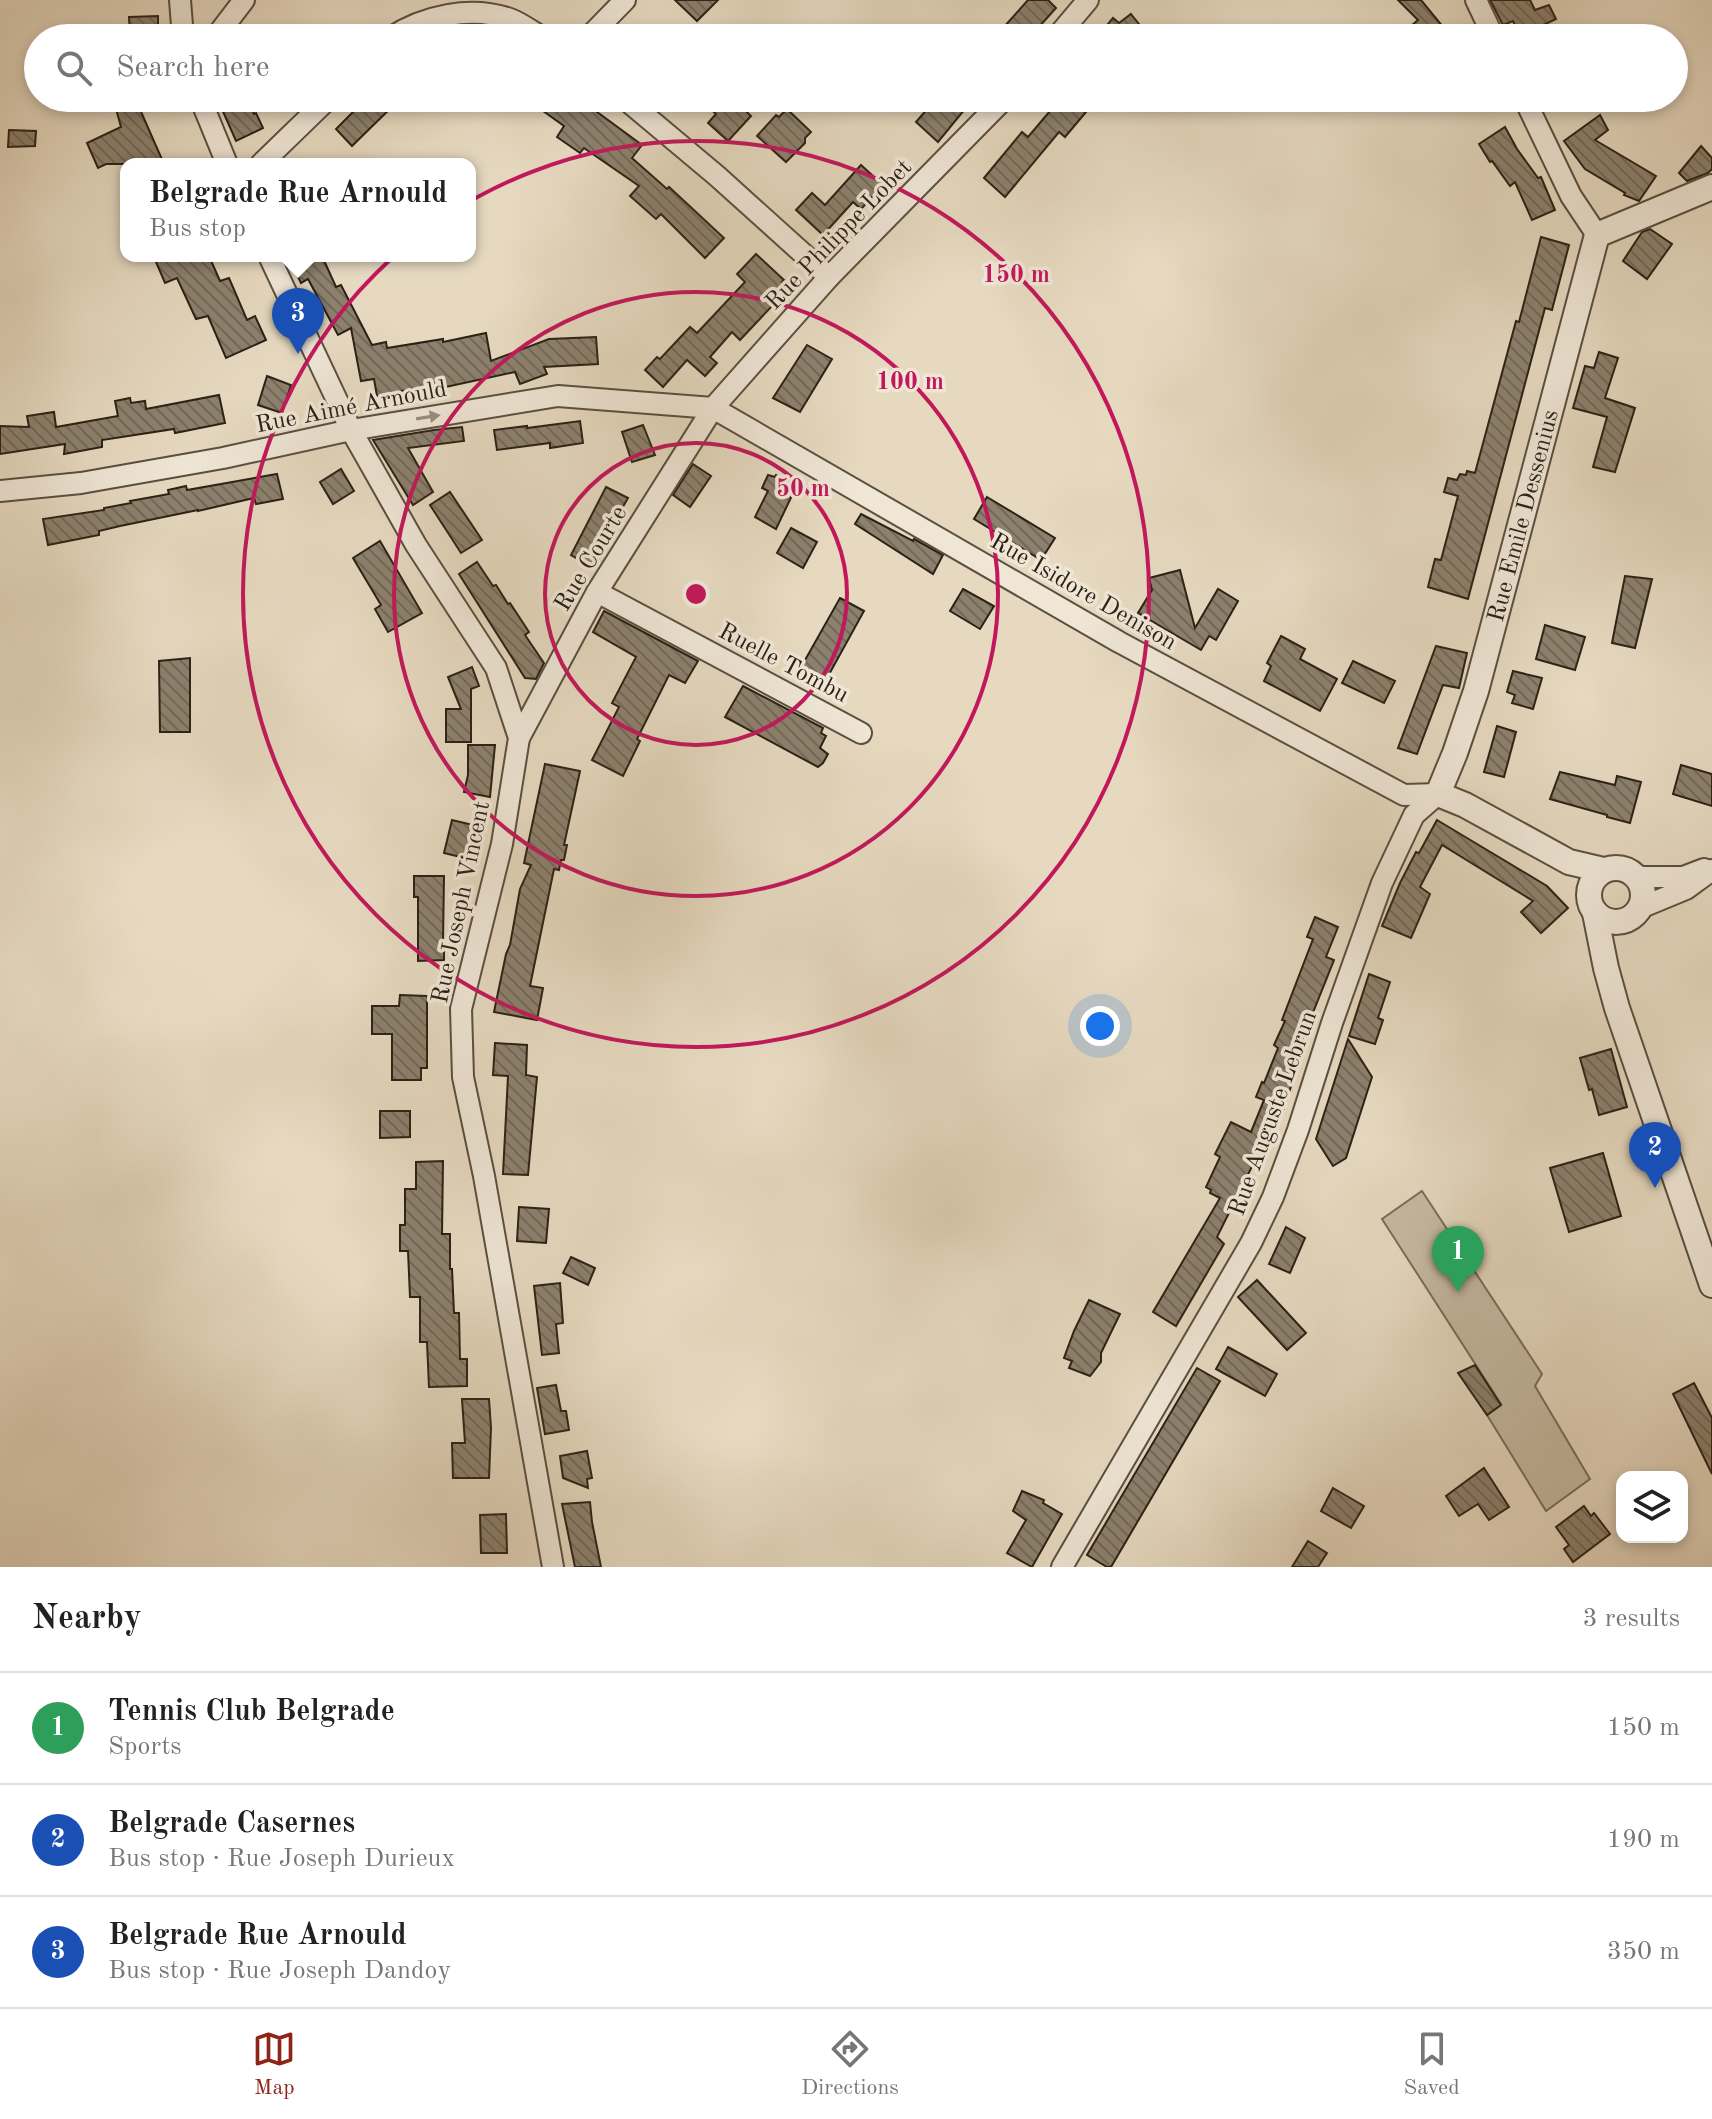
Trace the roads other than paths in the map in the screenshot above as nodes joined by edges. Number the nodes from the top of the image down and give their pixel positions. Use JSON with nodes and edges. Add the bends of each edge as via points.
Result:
{"nodes":[{"id":1,"x":180,"y":0,"type":"edge"},
{"id":2,"x":244,"y":0,"type":"edge"},
{"id":3,"x":625,"y":0,"type":"edge"},
{"id":4,"x":1088,"y":0,"type":"edge"},
{"id":5,"x":1476,"y":0,"type":"edge"},
{"id":6,"x":182,"y":24,"type":"edge"},
{"id":7,"x":226,"y":24,"type":"edge"},
{"id":8,"x":417,"y":24,"type":"edge"},
{"id":9,"x":519,"y":24,"type":"edge"},
{"id":10,"x":602,"y":24,"type":"edge"},
{"id":11,"x":1068,"y":24,"type":"edge"},
{"id":12,"x":1487,"y":24,"type":"edge"},
{"id":13,"x":206,"y":112,"type":"edge"},
{"id":14,"x":315,"y":112,"type":"edge"},
{"id":15,"x":641,"y":112,"type":"edge"},
{"id":16,"x":991,"y":112,"type":"edge"},
{"id":17,"x":1531,"y":112,"type":"edge"},
{"id":18,"x":225,"y":158,"type":"edge"},
{"id":19,"x":267,"y":158,"type":"edge"},
{"id":20,"x":1712,"y":187,"type":"edge"},
{"id":21,"x":1597,"y":235,"type":"junction"},
{"id":22,"x":272,"y":262,"type":"edge"},
{"id":23,"x":829,"y":277,"type":"junction"},
{"id":24,"x":713,"y":408,"type":"junction"},
{"id":25,"x":351,"y":430,"type":"junction"},
{"id":26,"x":0,"y":491,"type":"edge"},
{"id":27,"x":597,"y":592,"type":"junction"},
{"id":28,"x":861,"y":733,"type":"dead end"},
{"id":29,"x":519,"y":738,"type":"junction"},
{"id":30,"x":1438,"y":794,"type":"junction"},
{"id":31,"x":1712,"y":869,"type":"edge"},
{"id":32,"x":1637,"y":877,"type":"junction"},
{"id":33,"x":1596,"y":879,"type":"junction"},
{"id":34,"x":1595,"y":913,"type":"junction"},
{"id":35,"x":1631,"y":915,"type":"junction"},
{"id":36,"x":1606,"y":968,"type":"junction"},
{"id":37,"x":1712,"y":1285,"type":"edge"},
{"id":38,"x":553,"y":1567,"type":"edge"},
{"id":39,"x":1062,"y":1567,"type":"edge"}],
"edges":[{"from":1,"to":6,"type":"street"},
{"from":2,"to":7,"type":"street"},
{"from":3,"to":10,"type":"street"},
{"from":4,"to":11,"type":"street"},
{"from":5,"to":12,"type":"street"},
{"from":8,"to":9,"type":"street","via":[[470,12]]},
{"from":13,"to":18,"type":"street"},
{"from":14,"to":19,"type":"street"},
{"from":15,"to":23,"type":"street"},
{"from":16,"to":23,"type":"street","name":"Rue Philippe Lobet"},
{"from":17,"to":21,"type":"street","via":[[1571,196]]},
{"from":20,"to":21,"type":"street"},
{"from":21,"to":30,"type":"street","name":"Rue Emile Dessenius","via":[[1476,691]]},
{"from":22,"to":25,"type":"street","name":"Rue Joseph Vincent"},
{"from":23,"to":24,"type":"street","name":"Rue Philippe Lobet"},
{"from":25,"to":24,"type":"street","name":"Rue Aimé Arnould","one_way":true,"via":[[558,396]]},
{"from":24,"to":27,"type":"street","name":"Rue Courte"},
{"from":24,"to":30,"type":"street","name":"Rue Isidore Denison","via":[[1119,642],[1404,795]]},
{"from":25,"to":26,"type":"street","name":"Rue Aimé Arnould","via":[[81,483]]},
{"from":25,"to":29,"type":"street","name":"Rue Joseph Vincent","via":[[416,545],[496,668]]},
{"from":27,"to":28,"type":"street","name":"Ruelle Tombu"},
{"from":27,"to":29,"type":"street","name":"Rue Courte"},
{"from":29,"to":38,"type":"street","name":"Rue Joseph Vincent","via":[[502,844],[461,1009],[463,1077]]},
{"from":30,"to":33,"type":"street"},
{"from":30,"to":39,"type":"street","name":"Rue Auguste Lebrun","via":[[1414,815],[1382,883],[1283,1170],[1251,1243]]},
{"from":31,"to":32,"type":"street","via":[[1683,877]]},
{"from":31,"to":35,"type":"street","via":[[1686,889]]},
{"from":32,"to":33,"type":"street","via":[[1612,867]]},
{"from":32,"to":35,"type":"street","via":[[1643,895]]},
{"from":33,"to":34,"type":"street","via":[[1590,905]]},
{"from":34,"to":35,"type":"street","via":[[1607,920]]},
{"from":34,"to":36,"type":"street"},
{"from":35,"to":36,"type":"street"},
{"from":36,"to":37,"type":"street"}]}
